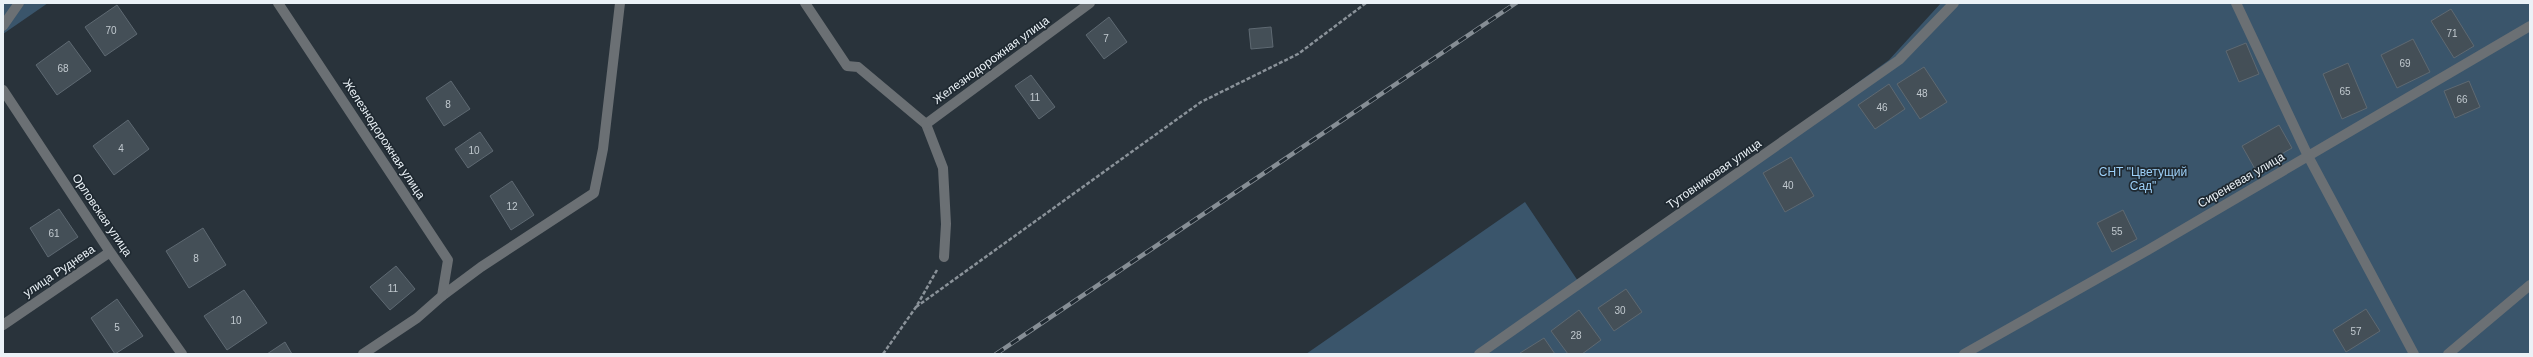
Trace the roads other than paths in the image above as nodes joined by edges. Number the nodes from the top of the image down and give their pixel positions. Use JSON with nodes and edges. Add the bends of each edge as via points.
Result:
{"nodes":[{"id":1,"x":19,"y":3,"type":"edge"},
{"id":2,"x":278,"y":3,"type":"edge"},
{"id":3,"x":620,"y":3,"type":"edge"},
{"id":4,"x":805,"y":3,"type":"edge"},
{"id":5,"x":1090,"y":3,"type":"edge"},
{"id":6,"x":1954,"y":3,"type":"edge"},
{"id":7,"x":2236,"y":3,"type":"edge"},
{"id":8,"x":3,"y":26,"type":"edge"},
{"id":9,"x":2530,"y":26,"type":"edge"},
{"id":10,"x":3,"y":90,"type":"edge"},
{"id":11,"x":926,"y":124,"type":"junction"},
{"id":12,"x":2308,"y":156,"type":"junction"},
{"id":13,"x":110,"y":252,"type":"junction"},
{"id":14,"x":944,"y":257,"type":"road end"},
{"id":15,"x":2530,"y":285,"type":"edge"},
{"id":16,"x":442,"y":296,"type":"junction"},
{"id":17,"x":3,"y":325,"type":"edge"},
{"id":18,"x":182,"y":354,"type":"edge"},
{"id":19,"x":363,"y":354,"type":"edge"},
{"id":20,"x":1479,"y":354,"type":"edge"},
{"id":21,"x":1964,"y":354,"type":"edge"},
{"id":22,"x":2414,"y":354,"type":"edge"},
{"id":23,"x":2448,"y":354,"type":"edge"}],
"edges":[{"from":1,"to":8,"type":"street"},
{"from":2,"to":16,"type":"street","name":"Железнодорожная улица","via":[[448,260]]},
{"from":3,"to":16,"type":"street","via":[[612,57],[610,98],[594,193],[481,267]]},
{"from":4,"to":11,"type":"street","via":[[847,66],[858,67]]},
{"from":5,"to":11,"type":"street","name":"Железнодорожная улица"},
{"from":6,"to":20,"type":"street","name":"Тутовниковая улица","via":[[1899,60]]},
{"from":7,"to":12,"type":"street"},
{"from":9,"to":12,"type":"street","name":"Сиреневая улица"},
{"from":10,"to":13,"type":"street","name":"Орловская улица"},
{"from":11,"to":14,"type":"street","via":[[943,168],[946,224]]},
{"from":12,"to":21,"type":"street","name":"Сиреневая улица"},
{"from":12,"to":22,"type":"street"},
{"from":13,"to":17,"type":"street","name":"улица Руднева"},
{"from":13,"to":18,"type":"street","name":"Орловская улица"},
{"from":15,"to":23,"type":"street"},
{"from":16,"to":19,"type":"street","via":[[417,318]]}]}
